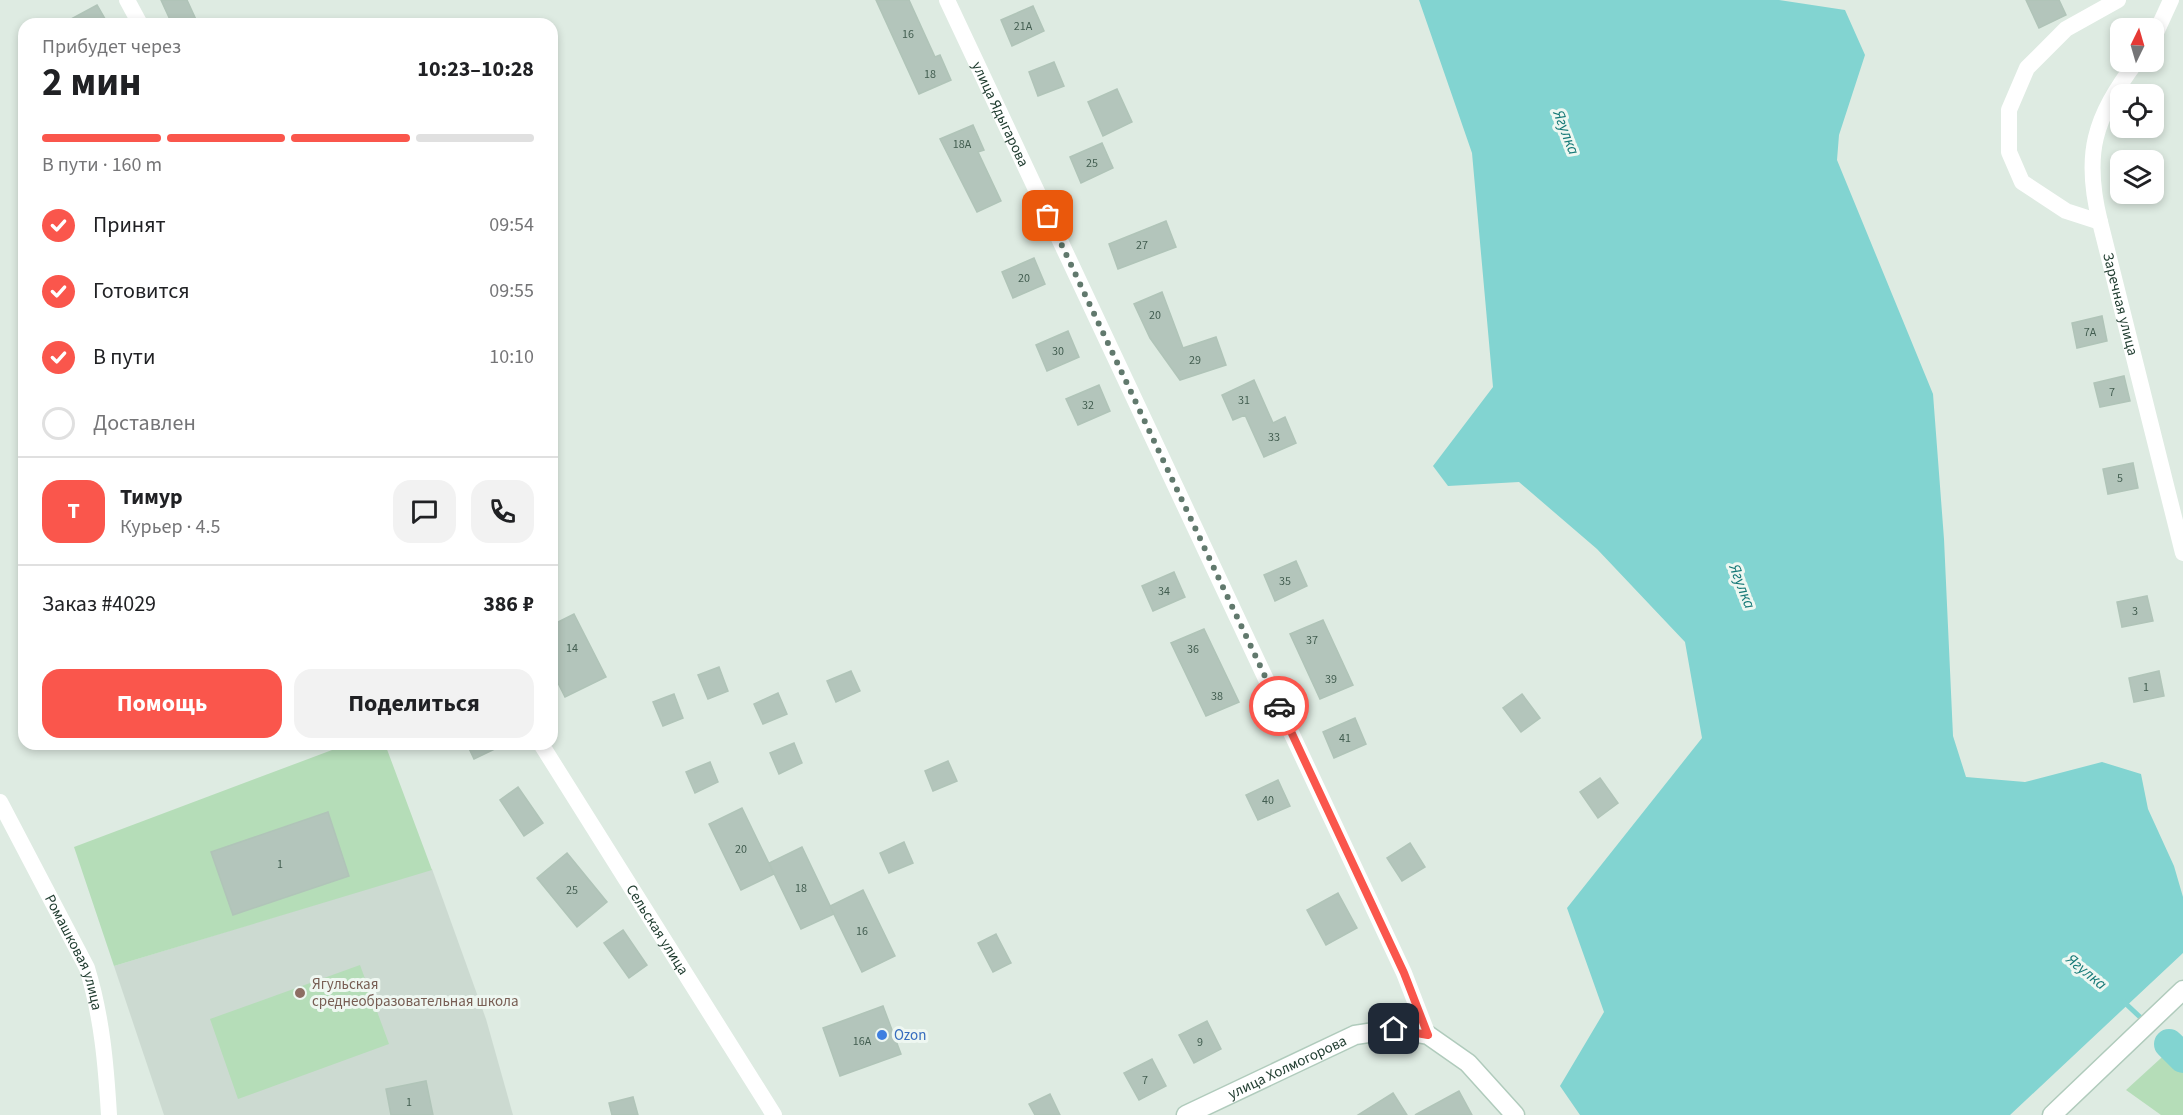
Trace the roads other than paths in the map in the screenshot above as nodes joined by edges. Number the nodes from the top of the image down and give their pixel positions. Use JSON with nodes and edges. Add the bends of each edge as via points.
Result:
{"nodes":[{"id":1,"x":127,"y":0,"type":"edge"},
{"id":2,"x":947,"y":0,"type":"edge"},
{"id":3,"x":2118,"y":0,"type":"edge"},
{"id":4,"x":2171,"y":0,"type":"edge"},
{"id":5,"x":137,"y":18,"type":"edge"},
{"id":6,"x":2163,"y":18,"type":"edge"},
{"id":7,"x":2129,"y":72,"type":"edge"},
{"id":8,"x":2100,"y":222,"type":"junction"},
{"id":9,"x":2183,"y":554,"type":"edge"},
{"id":10,"x":545,"y":750,"type":"edge"},
{"id":11,"x":0,"y":802,"type":"edge"},
{"id":12,"x":2183,"y":990,"type":"edge"},
{"id":13,"x":1428,"y":1035,"type":"junction"},
{"id":14,"x":109,"y":1115,"type":"edge"},
{"id":15,"x":774,"y":1115,"type":"edge"},
{"id":16,"x":1185,"y":1115,"type":"edge"},
{"id":17,"x":1515,"y":1115,"type":"edge"},
{"id":18,"x":2052,"y":1115,"type":"edge"}],
"edges":[{"from":1,"to":5,"type":"street"},
{"from":2,"to":13,"type":"street","name":"улица Ядыгарова","via":[[1404,973]]},
{"from":3,"to":8,"type":"street","via":[[2066,29],[2027,68],[2009,110],[2009,152],[2022,182],[2066,211]]},
{"from":4,"to":6,"type":"street"},
{"from":7,"to":8,"type":"street","name":"Заречная улица","via":[[2103,112],[2096,133],[2090,174]]},
{"from":8,"to":9,"type":"street","name":"Заречная улица"},
{"from":10,"to":15,"type":"street","name":"Сельская улица"},
{"from":11,"to":14,"type":"street","name":"Ромашковая улица","via":[[87,968],[106,1054]]},
{"from":12,"to":18,"type":"street"},
{"from":13,"to":16,"type":"street","name":"улица Холмогорова","via":[[1394,1029],[1355,1035]]},
{"from":13,"to":17,"type":"street","via":[[1468,1063]]}]}
